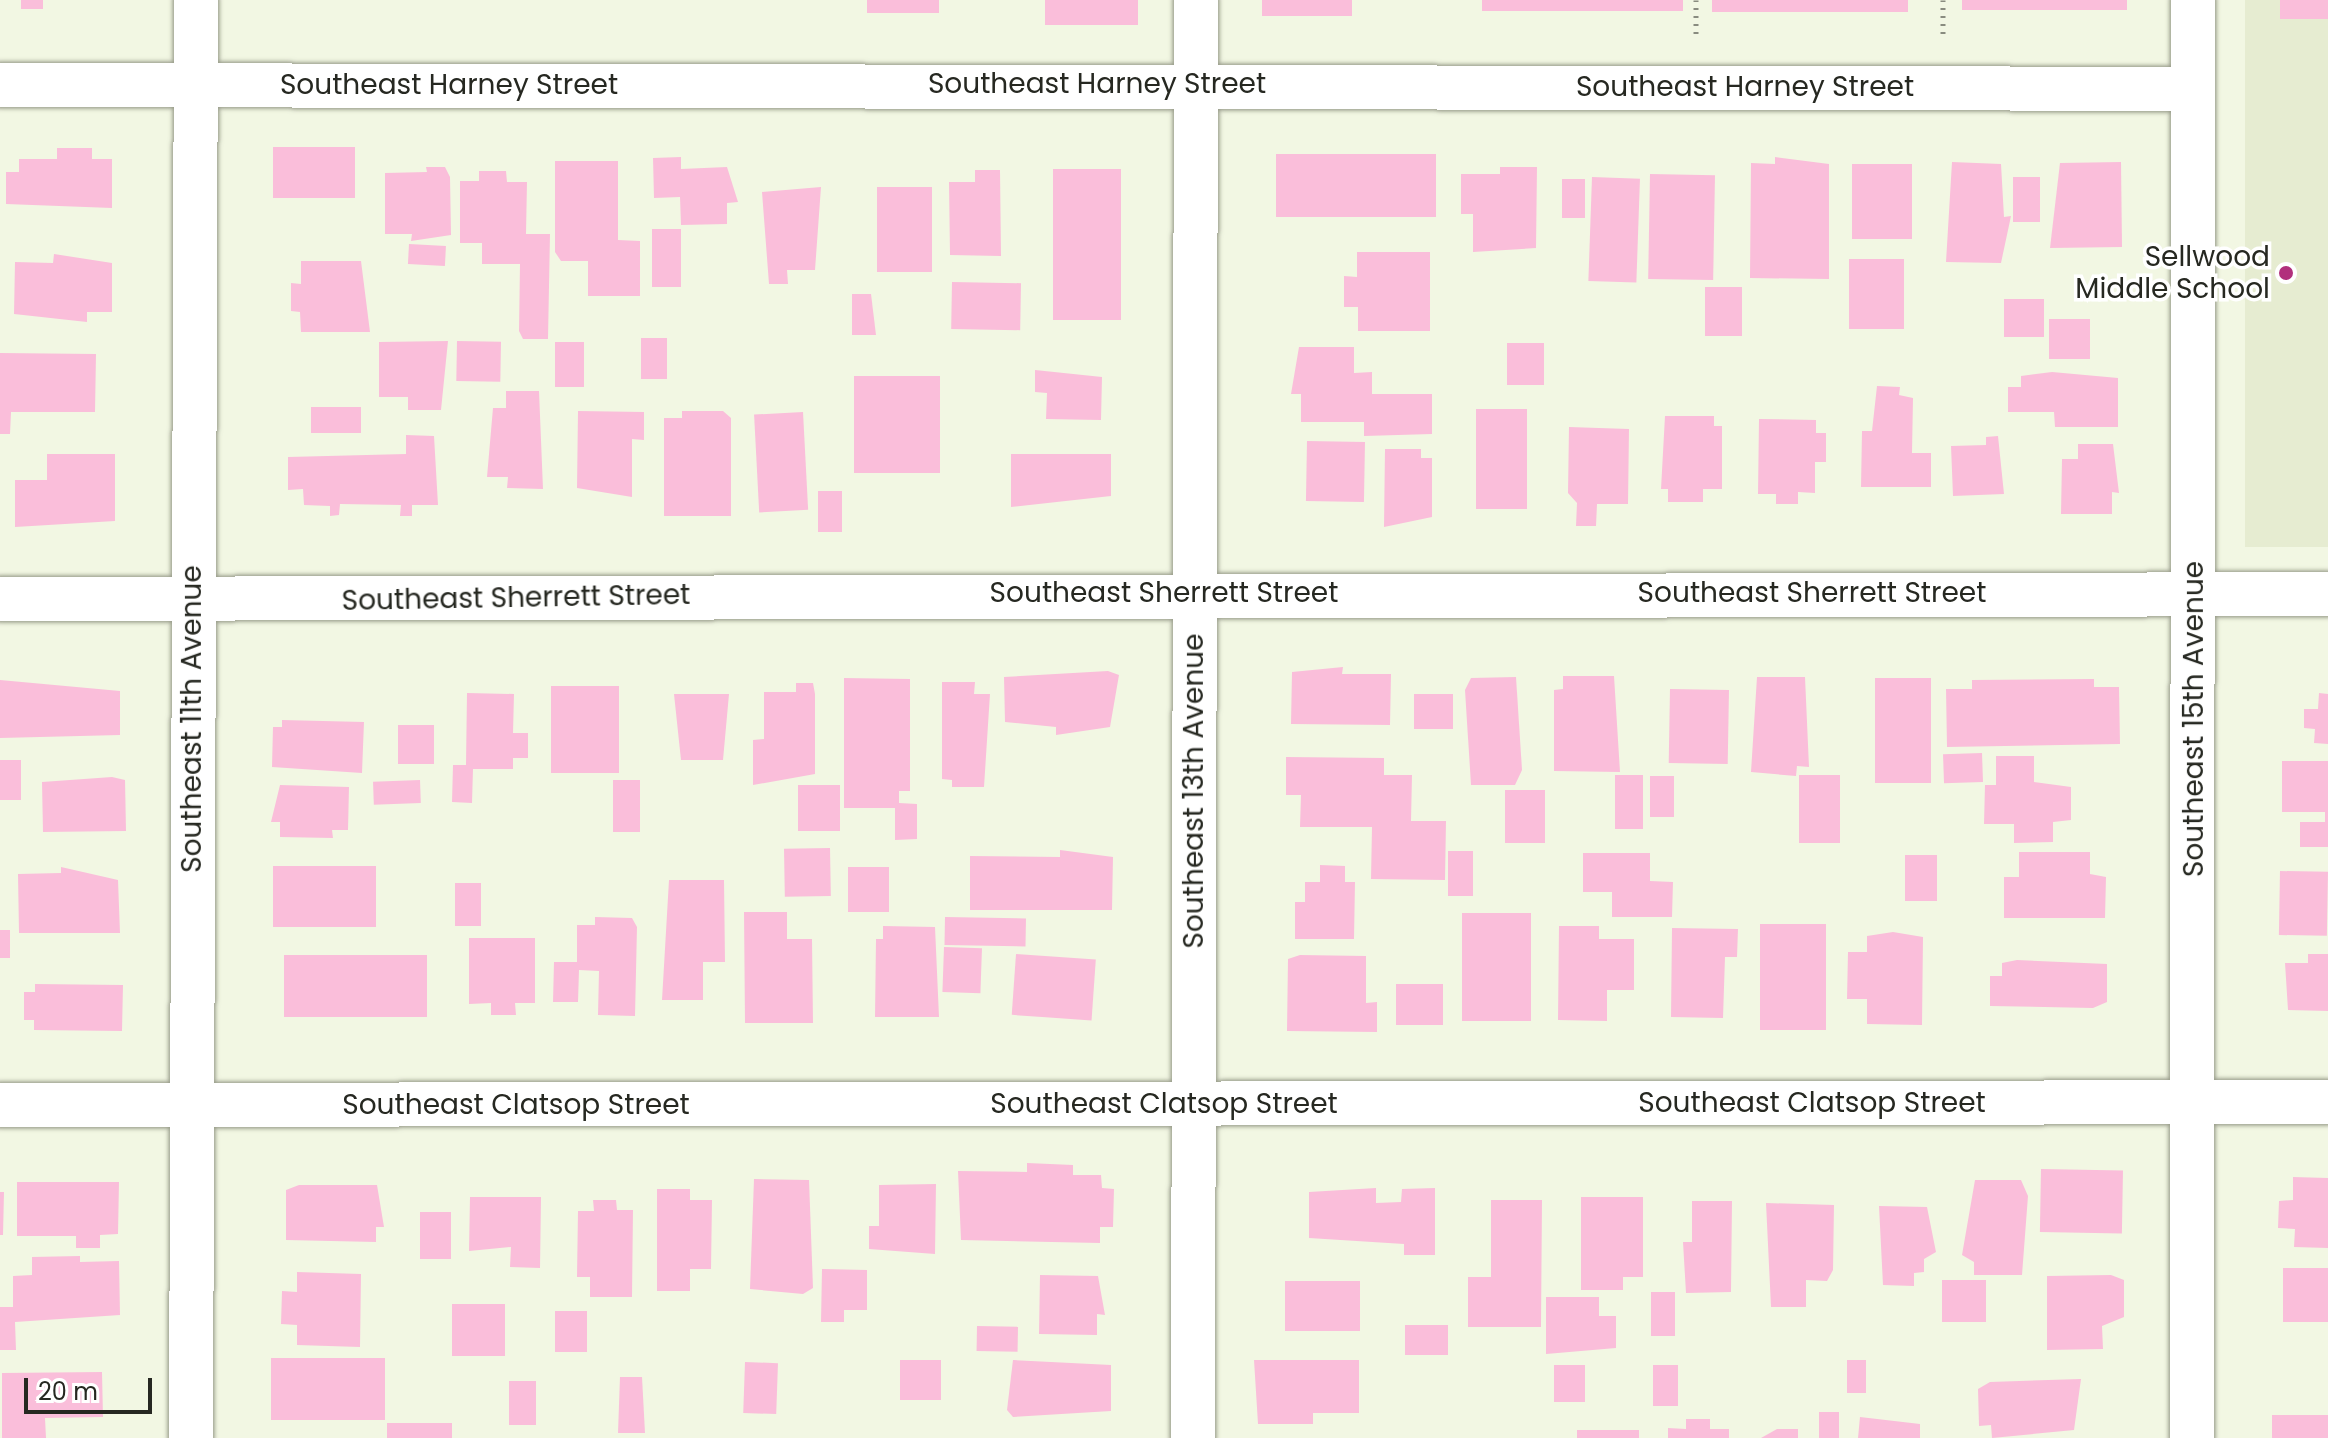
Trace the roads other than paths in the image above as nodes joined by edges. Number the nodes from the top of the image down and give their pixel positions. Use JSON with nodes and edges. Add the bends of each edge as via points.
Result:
{"nodes":[{"id":1,"x":196,"y":0,"type":"edge"},
{"id":2,"x":1196,"y":0,"type":"edge"},
{"id":3,"x":2193,"y":0,"type":"edge"},
{"id":4,"x":1196,"y":84,"type":"junction"},
{"id":5,"x":0,"y":85,"type":"edge"},
{"id":6,"x":195,"y":86,"type":"junction"},
{"id":7,"x":2193,"y":89,"type":"junction"},
{"id":8,"x":1195,"y":592,"type":"junction"},
{"id":9,"x":2196,"y":594,"type":"junction"},
{"id":10,"x":2328,"y":594,"type":"edge"},
{"id":11,"x":0,"y":599,"type":"edge"},
{"id":12,"x":193,"y":600,"type":"junction"},
{"id":13,"x":2192,"y":1102,"type":"junction"},
{"id":14,"x":2328,"y":1102,"type":"edge"},
{"id":15,"x":0,"y":1105,"type":"edge"},
{"id":16,"x":191,"y":1105,"type":"junction"},
{"id":17,"x":1192,"y":1105,"type":"junction"},
{"id":18,"x":191,"y":1438,"type":"edge"},
{"id":19,"x":1193,"y":1438,"type":"edge"},
{"id":20,"x":2192,"y":1438,"type":"edge"}],
"edges":[{"from":1,"to":6,"type":"street","name":"Southeast 11th Avenue"},
{"from":2,"to":4,"type":"street","name":"Southeast 13th Avenue"},
{"from":3,"to":7,"type":"street","name":"Southeast 15th Avenue"},
{"from":4,"to":6,"type":"street","name":"Southeast Harney Street"},
{"from":4,"to":7,"type":"street","name":"Southeast Harney Street"},
{"from":4,"to":8,"type":"street","name":"Southeast 13th Avenue"},
{"from":5,"to":6,"type":"street","name":"Southeast Harney Street"},
{"from":6,"to":12,"type":"street","name":"Southeast 11th Avenue"},
{"from":7,"to":9,"type":"street","name":"Southeast 15th Avenue"},
{"from":8,"to":9,"type":"street","name":"Southeast Sherrett Street"},
{"from":8,"to":12,"type":"street","name":"Southeast Sherrett Street"},
{"from":8,"to":17,"type":"street","name":"Southeast 13th Avenue"},
{"from":9,"to":10,"type":"street","name":"Southeast Sherrett Street"},
{"from":9,"to":13,"type":"street","name":"Southeast 15th Avenue"},
{"from":11,"to":12,"type":"street","name":"Southeast Sherrett Street"},
{"from":12,"to":16,"type":"street","name":"Southeast 11th Avenue"},
{"from":13,"to":14,"type":"street","name":"Southeast Clatsop Street"},
{"from":13,"to":17,"type":"street","name":"Southeast Clatsop Street"},
{"from":13,"to":20,"type":"street","name":"Southeast 15th Avenue"},
{"from":15,"to":16,"type":"street","name":"Southeast Clatsop Street"},
{"from":16,"to":17,"type":"street","name":"Southeast Clatsop Street"},
{"from":16,"to":18,"type":"street","name":"Southeast 11th Avenue"},
{"from":17,"to":19,"type":"street","name":"Southeast 13th Avenue"}]}
